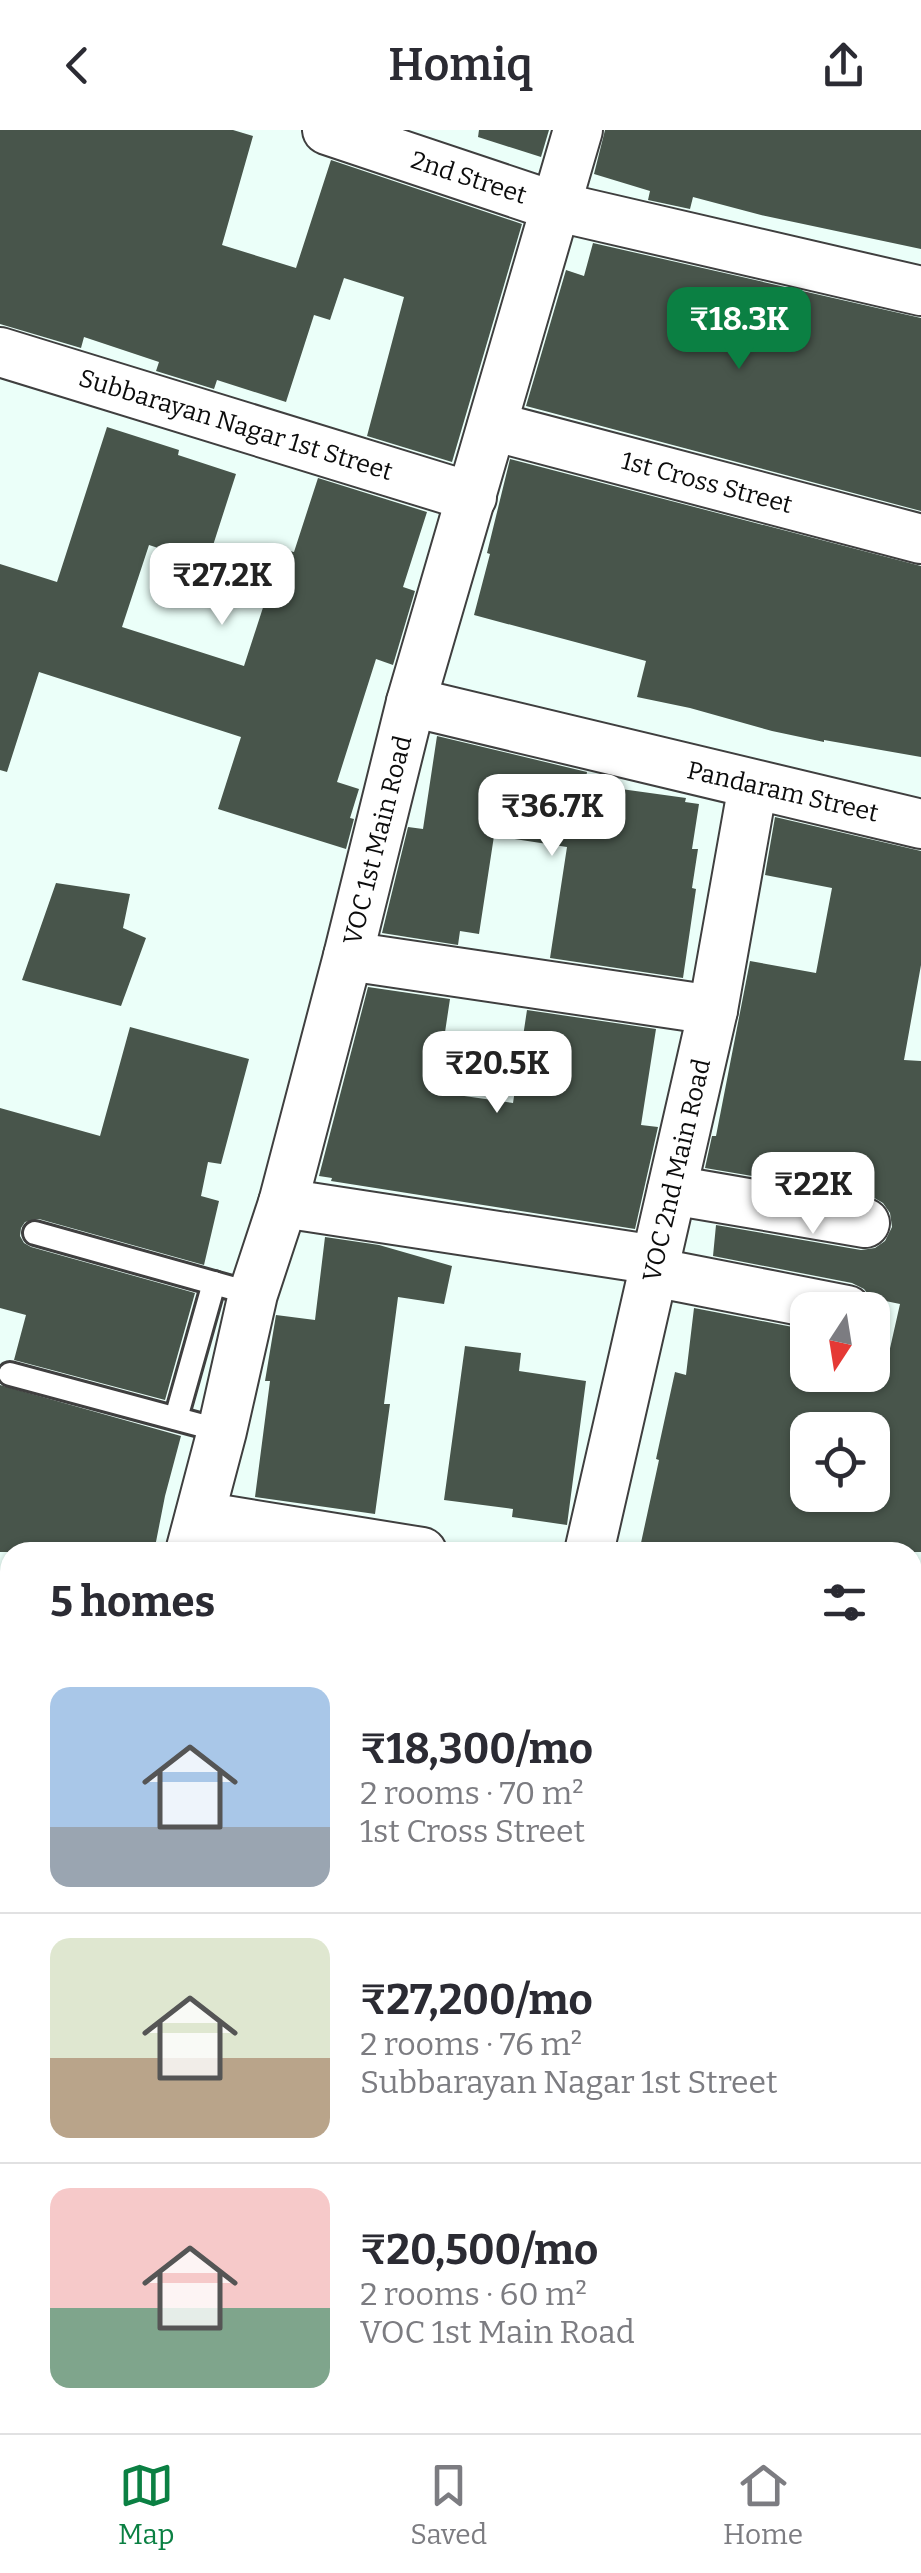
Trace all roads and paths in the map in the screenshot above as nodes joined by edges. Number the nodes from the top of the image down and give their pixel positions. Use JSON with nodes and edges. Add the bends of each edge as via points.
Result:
{"nodes":[{"id":1,"x":327,"y":130,"type":"edge"},
{"id":2,"x":578,"y":130,"type":"edge"},
{"id":3,"x":554,"y":206,"type":"junction"},
{"id":4,"x":921,"y":291,"type":"edge"},
{"id":5,"x":0,"y":352,"type":"edge"},
{"id":6,"x":492,"y":426,"type":"junction"},
{"id":7,"x":472,"y":497,"type":"junction"},
{"id":8,"x":921,"y":539,"type":"edge"},
{"id":9,"x":411,"y":702,"type":"junction"},
{"id":10,"x":753,"y":784,"type":"junction"},
{"id":11,"x":921,"y":824,"type":"edge"},
{"id":12,"x":348,"y":956,"type":"junction"},
{"id":13,"x":713,"y":1010,"type":"junction"},
{"id":14,"x":672,"y":1190,"type":"junction"},
{"id":15,"x":283,"y":1203,"type":"junction"},
{"id":16,"x":865,"y":1222,"type":"dead end"},
{"id":17,"x":35,"y":1234,"type":"dead end"},
{"id":18,"x":654,"y":1266,"type":"junction"},
{"id":19,"x":233,"y":1289,"type":"junction"},
{"id":20,"x":790,"y":1297,"type":"edge"},
{"id":21,"x":10,"y":1374,"type":"dead end"},
{"id":22,"x":176,"y":1418,"type":"junction"},
{"id":23,"x":222,"y":1432,"type":"junction"},
{"id":24,"x":195,"y":1534,"type":"edge"},
{"id":25,"x":296,"y":1542,"type":"edge"},
{"id":26,"x":591,"y":1542,"type":"edge"}],
"edges":[{"from":1,"to":3,"type":"street","name":"2nd Street"},
{"from":2,"to":3,"type":"street","name":"VOC 1st Main Road"},
{"from":3,"to":4,"type":"street","name":"2nd Street"},
{"from":3,"to":6,"type":"street","name":"VOC 1st Main Road"},
{"from":5,"to":7,"type":"street","name":"Subbarayan Nagar 1st Street"},
{"from":6,"to":7,"type":"street","name":"VOC 1st Main Road"},
{"from":6,"to":8,"type":"street","name":"1st Cross Street"},
{"from":7,"to":9,"type":"street","name":"VOC 1st Main Road"},
{"from":9,"to":10,"type":"street","name":"Pandaram Street"},
{"from":9,"to":12,"type":"street","name":"VOC 1st Main Road"},
{"from":10,"to":11,"type":"street","name":"Pandaram Street"},
{"from":10,"to":13,"type":"street","name":"VOC 2nd Main Road"},
{"from":12,"to":13,"type":"street"},
{"from":12,"to":15,"type":"street","name":"VOC 1st Main Road"},
{"from":13,"to":14,"type":"street","name":"VOC 2nd Main Road"},
{"from":14,"to":16,"type":"street"},
{"from":14,"to":18,"type":"street","name":"VOC 2nd Main Road"},
{"from":15,"to":18,"type":"street"},
{"from":15,"to":19,"type":"street","name":"VOC 1st Main Road"},
{"from":17,"to":19,"type":"lane"},
{"from":18,"to":20,"type":"street"},
{"from":18,"to":26,"type":"street","name":"VOC 2nd Main Road"},
{"from":19,"to":22,"type":"lane"},
{"from":19,"to":23,"type":"street","name":"VOC 1st Main Road"},
{"from":21,"to":22,"type":"lane"},
{"from":22,"to":23,"type":"lane"},
{"from":23,"to":24,"type":"street","name":"VOC 1st Main Road"},
{"from":24,"to":25,"type":"street"}]}
